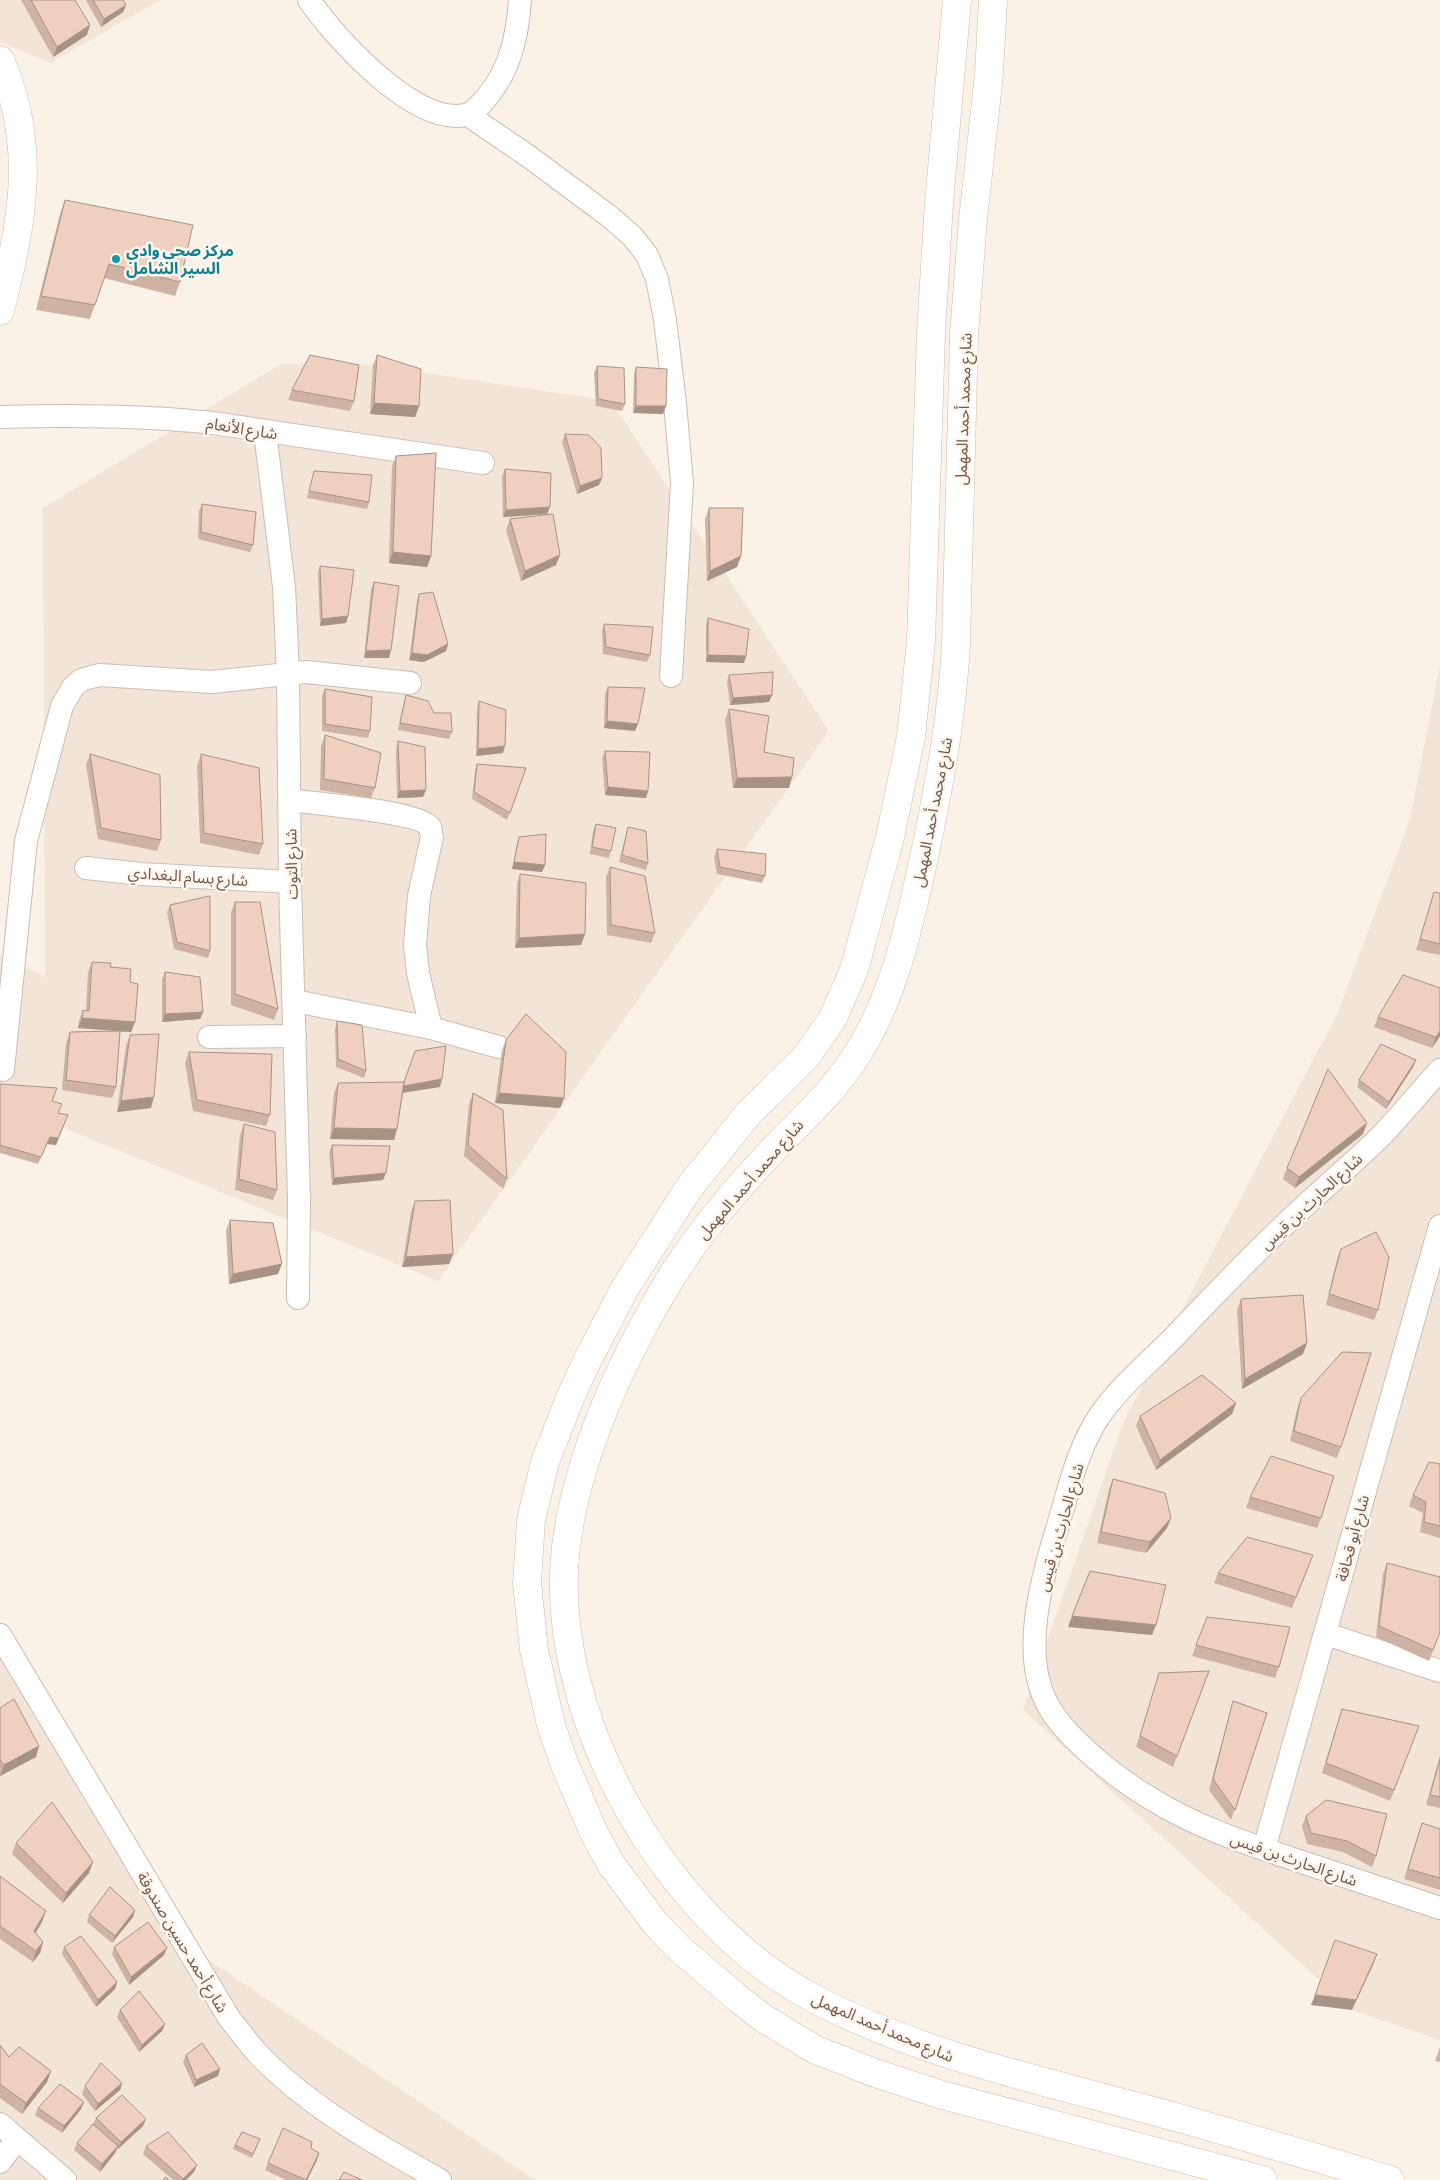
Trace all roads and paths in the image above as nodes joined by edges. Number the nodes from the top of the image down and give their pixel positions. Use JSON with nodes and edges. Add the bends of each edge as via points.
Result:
{"nodes":[{"id":1,"x":308,"y":0,"type":"edge"},
{"id":2,"x":520,"y":0,"type":"edge"},
{"id":3,"x":957,"y":0,"type":"edge"},
{"id":4,"x":993,"y":0,"type":"edge"},
{"id":5,"x":0,"y":60,"type":"edge"},
{"id":6,"x":468,"y":115,"type":"junction"},
{"id":7,"x":0,"y":311,"type":"edge"},
{"id":8,"x":0,"y":417,"type":"edge"},
{"id":9,"x":265,"y":432,"type":"junction"},
{"id":10,"x":483,"y":463,"type":"dead end"},
{"id":11,"x":288,"y":673,"type":"junction"},
{"id":12,"x":671,"y":676,"type":"dead end"},
{"id":13,"x":410,"y":683,"type":"dead end"},
{"id":14,"x":290,"y":800,"type":"junction"},
{"id":15,"x":86,"y":868,"type":"dead end"},
{"id":16,"x":290,"y":882,"type":"junction"},
{"id":17,"x":295,"y":1002,"type":"junction"},
{"id":18,"x":431,"y":1028,"type":"junction"},
{"id":19,"x":295,"y":1036,"type":"junction"},
{"id":20,"x":208,"y":1037,"type":"dead end"},
{"id":21,"x":499,"y":1047,"type":"dead end"},
{"id":22,"x":3,"y":1070,"type":"dead end"},
{"id":23,"x":1440,"y":1070,"type":"edge"},
{"id":24,"x":1440,"y":1226,"type":"edge"},
{"id":25,"x":298,"y":1298,"type":"dead end"},
{"id":26,"x":1326,"y":1634,"type":"junction"},
{"id":27,"x":0,"y":1635,"type":"edge"},
{"id":28,"x":1440,"y":1671,"type":"edge"},
{"id":29,"x":1264,"y":1849,"type":"junction"},
{"id":30,"x":1440,"y":1908,"type":"edge"},
{"id":31,"x":0,"y":2124,"type":"edge"},
{"id":32,"x":18,"y":2139,"type":"junction"},
{"id":33,"x":0,"y":2162,"type":"edge"},
{"id":34,"x":1251,"y":2179,"type":"edge"},
{"id":35,"x":65,"y":2180,"type":"edge"},
{"id":36,"x":440,"y":2180,"type":"edge"},
{"id":37,"x":1390,"y":2180,"type":"edge"}],
"edges":[{"from":1,"to":6,"type":"street","via":[[346,44],[399,92],[439,114]]},
{"from":2,"to":6,"type":"street","via":[[507,65],[491,92]]},
{"from":3,"to":34,"type":"main road","via":[[932,314],[921,641],[911,736],[890,837],[854,970],[833,1018],[806,1057],[748,1114],[689,1188],[625,1288],[570,1398],[545,1462],[531,1520],[527,1583],[534,1650],[551,1725],[564,1763],[582,1809],[611,1864],[655,1923],[680,1950],[763,2018],[816,2050],[875,2073]]},
{"from":4,"to":37,"type":"main road","name":"شارع محمد أحمد المهمل","via":[[964,334],[953,696],[914,905],[895,973],[868,1036],[833,1087],[748,1177],[690,1248],[648,1318],[612,1390],[583,1473],[566,1549],[565,1611],[573,1666],[600,1750],[622,1797],[655,1850],[716,1926],[786,1982],[848,2015],[967,2061],[1213,2127]]},
{"from":5,"to":7,"type":"main road","via":[[17,106],[23,153],[20,214]]},
{"from":6,"to":12,"type":"street","via":[[528,156],[632,236],[647,255],[657,279],[665,320],[682,483]]},
{"from":8,"to":9,"type":"street","name":"شارع الأنعام","via":[[163,418]]},
{"from":9,"to":10,"type":"street","name":"شارع الأنعام"},
{"from":9,"to":11,"type":"street","name":"شارع التوت","via":[[284,587]]},
{"from":11,"to":13,"type":"street","via":[[331,674]]},
{"from":11,"to":14,"type":"street","name":"شارع التوت"},
{"from":11,"to":22,"type":"street","via":[[212,682],[99,675],[80,680],[73,687],[62,706],[26,842]]},
{"from":14,"to":16,"type":"street","name":"شارع التوت"},
{"from":14,"to":18,"type":"street","via":[[396,813],[423,820],[430,827],[432,837],[419,896],[415,945]]},
{"from":15,"to":16,"type":"street","name":"شارع بسام البغدادي"},
{"from":16,"to":17,"type":"street","name":"شارع التوت"},
{"from":17,"to":18,"type":"street"},
{"from":17,"to":19,"type":"street","name":"شارع التوت"},
{"from":18,"to":21,"type":"street"},
{"from":19,"to":20,"type":"street"},
{"from":19,"to":25,"type":"street","name":"شارع التوت"},
{"from":23,"to":29,"type":"street","name":"شارع الحارث بن قيس","via":[[1381,1135],[1245,1263],[1138,1372],[1099,1417],[1080,1457],[1041,1584],[1036,1666],[1048,1705],[1059,1722],[1095,1757],[1148,1797],[1212,1830]]},
{"from":24,"to":26,"type":"street","name":"شارع أبو قحافة"},
{"from":26,"to":28,"type":"street"},
{"from":26,"to":29,"type":"street","name":"شارع أبو قحافة"},
{"from":27,"to":36,"type":"street","name":"شارع أحمد حسين صندوقة","via":[[229,2018],[258,2054],[293,2086],[386,2150]]},
{"from":29,"to":30,"type":"street","name":"شارع الحارث بن قيس"},
{"from":31,"to":32,"type":"street"},
{"from":32,"to":33,"type":"street"},
{"from":32,"to":35,"type":"street"}]}
